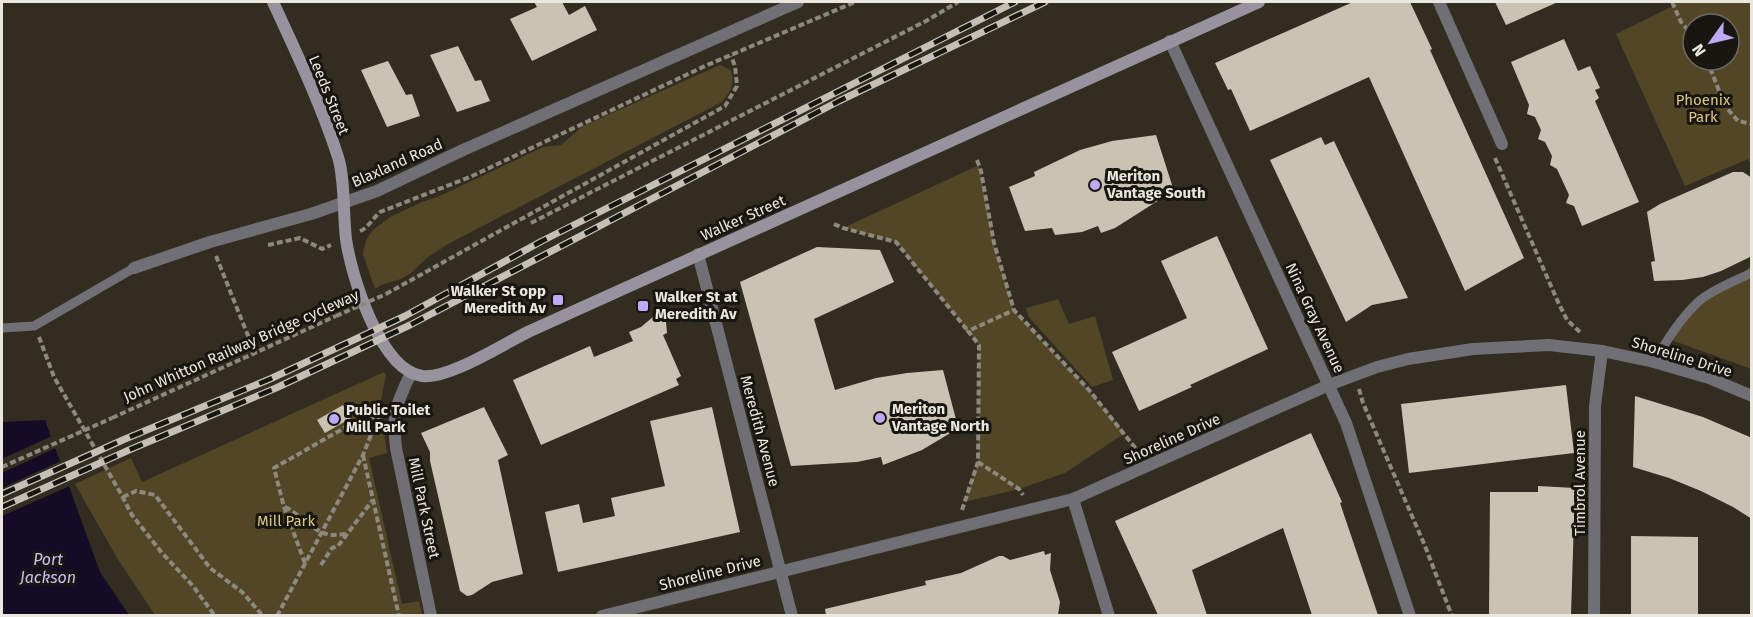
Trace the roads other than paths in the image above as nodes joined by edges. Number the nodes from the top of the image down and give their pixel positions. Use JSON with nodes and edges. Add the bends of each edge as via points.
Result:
{"nodes":[{"id":1,"x":273,"y":2,"type":"edge"},
{"id":2,"x":798,"y":2,"type":"edge"},
{"id":3,"x":1259,"y":2,"type":"edge"},
{"id":4,"x":1439,"y":2,"type":"edge"},
{"id":5,"x":1170,"y":41,"type":"junction"},
{"id":6,"x":1502,"y":144,"type":"road end"},
{"id":7,"x":344,"y":203,"type":"junction"},
{"id":8,"x":698,"y":254,"type":"junction"},
{"id":9,"x":134,"y":268,"type":"joint"},
{"id":10,"x":1752,"y":273,"type":"edge"},
{"id":11,"x":2,"y":328,"type":"edge"},
{"id":12,"x":1602,"y":351,"type":"junction"},
{"id":13,"x":1654,"y":362,"type":"junction"},
{"id":14,"x":411,"y":373,"type":"junction"},
{"id":15,"x":1329,"y":385,"type":"junction"},
{"id":16,"x":1752,"y":396,"type":"edge"},
{"id":17,"x":1073,"y":499,"type":"junction"},
{"id":18,"x":781,"y":571,"type":"junction"},
{"id":19,"x":431,"y":615,"type":"edge"},
{"id":20,"x":602,"y":615,"type":"edge"},
{"id":21,"x":792,"y":615,"type":"edge"},
{"id":22,"x":1109,"y":615,"type":"edge"},
{"id":23,"x":1410,"y":615,"type":"edge"},
{"id":24,"x":1594,"y":615,"type":"edge"}],
"edges":[{"from":1,"to":7,"type":"street","name":"Leeds Street","via":[[338,154]]},
{"from":2,"to":7,"type":"street","name":"Blaxland Road"},
{"from":3,"to":5,"type":"street","name":"Walker Street"},
{"from":4,"to":6,"type":"street"},
{"from":5,"to":8,"type":"street","name":"Walker Street"},
{"from":5,"to":15,"type":"street","name":"Nina Gray Avenue"},
{"from":7,"to":9,"type":"street","name":"Blaxland Road"},
{"from":7,"to":14,"type":"street","via":[[352,268],[369,316],[389,354]]},
{"from":8,"to":14,"type":"street","name":"Walker Street","via":[[458,368],[436,376]]},
{"from":8,"to":18,"type":"street","name":"Meredith Avenue"},
{"from":9,"to":11,"type":"lane","name":"Blaxland Road","via":[[34,326]]},
{"from":10,"to":13,"type":"lane","via":[[1699,300],[1670,334]]},
{"from":12,"to":13,"type":"street","name":"Shoreline Drive"},
{"from":12,"to":15,"type":"street","name":"Shoreline Drive","via":[[1549,345],[1443,352],[1408,359]]},
{"from":12,"to":24,"type":"street","name":"Timbrol Avenue","via":[[1595,406]]},
{"from":13,"to":16,"type":"street","name":"Shoreline Drive"},
{"from":14,"to":19,"type":"street","name":"Mill Park Street","via":[[398,400],[394,420],[396,448]]},
{"from":15,"to":17,"type":"street","name":"Shoreline Drive"},
{"from":15,"to":23,"type":"street","name":"Nina Gray Avenue","via":[[1346,423]]},
{"from":17,"to":18,"type":"street","name":"Shoreline Drive"},
{"from":17,"to":22,"type":"street"},
{"from":18,"to":20,"type":"street","name":"Shoreline Drive"},
{"from":18,"to":21,"type":"street","name":"Meredith Avenue"}]}
